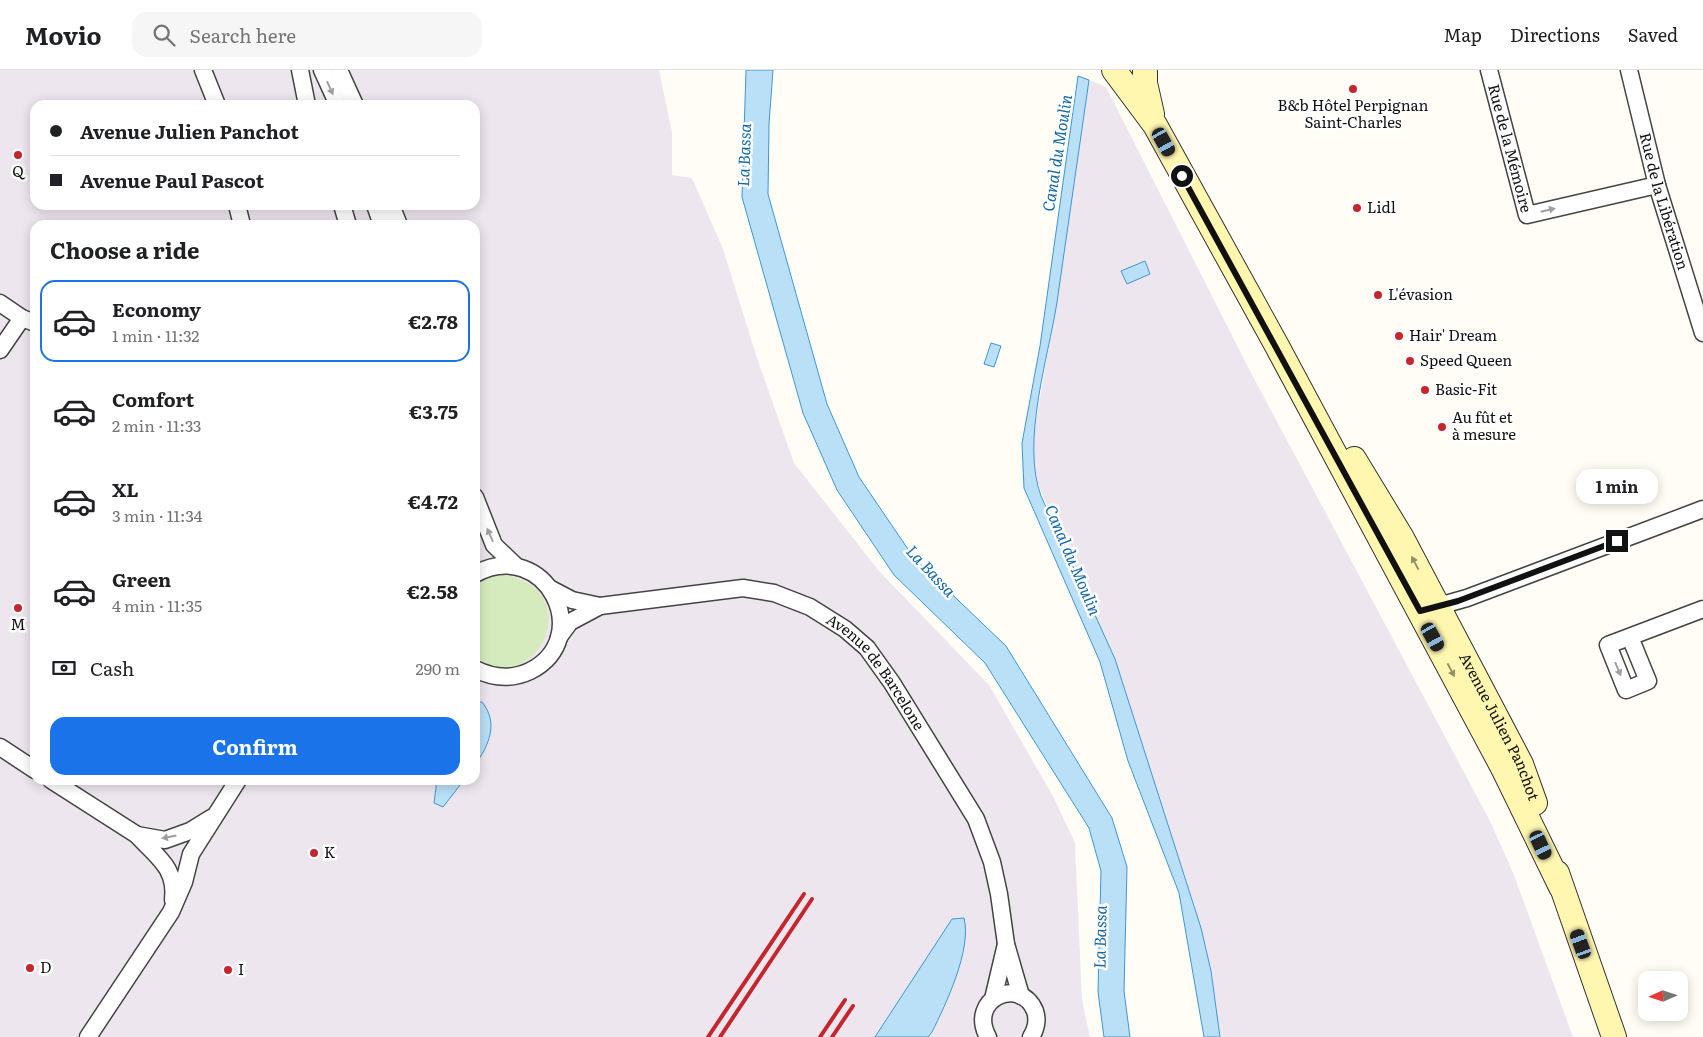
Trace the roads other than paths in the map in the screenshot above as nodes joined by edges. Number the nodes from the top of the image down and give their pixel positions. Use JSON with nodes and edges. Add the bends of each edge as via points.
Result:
{"nodes":[{"id":1,"x":203,"y":70,"type":"edge"},
{"id":2,"x":300,"y":70,"type":"edge"},
{"id":3,"x":322,"y":70,"type":"edge"},
{"id":4,"x":339,"y":70,"type":"edge"},
{"id":5,"x":348,"y":70,"type":"edge"},
{"id":6,"x":1114,"y":70,"type":"edge"},
{"id":7,"x":1146,"y":70,"type":"edge"},
{"id":8,"x":1489,"y":70,"type":"edge"},
{"id":9,"x":1629,"y":70,"type":"edge"},
{"id":10,"x":215,"y":100,"type":"edge"},
{"id":11,"x":306,"y":100,"type":"edge"},
{"id":12,"x":336,"y":100,"type":"edge"},
{"id":13,"x":353,"y":100,"type":"edge"},
{"id":14,"x":359,"y":100,"type":"edge"},
{"id":15,"x":1155,"y":126,"type":"junction"},
{"id":16,"x":1656,"y":185,"type":"junction"},
{"id":17,"x":380,"y":210,"type":"edge"},
{"id":18,"x":389,"y":220,"type":"edge"},
{"id":19,"x":3,"y":305,"type":"edge"},
{"id":20,"x":28,"y":320,"type":"edge"},
{"id":21,"x":1703,"y":332,"type":"edge"},
{"id":22,"x":0,"y":350,"type":"edge"},
{"id":23,"x":1703,"y":509,"type":"edge"},
{"id":24,"x":480,"y":510,"type":"edge"},
{"id":25,"x":516,"y":566,"type":"junction"},
{"id":26,"x":480,"y":571,"type":"edge"},
{"id":27,"x":551,"y":589,"type":"junction"},
{"id":28,"x":600,"y":606,"type":"junction"},
{"id":29,"x":1429,"y":609,"type":"junction"},
{"id":30,"x":1703,"y":609,"type":"edge"},
{"id":31,"x":558,"y":637,"type":"junction"},
{"id":32,"x":1630,"y":637,"type":"dead end"},
{"id":33,"x":480,"y":671,"type":"edge"},
{"id":34,"x":2,"y":754,"type":"edge"},
{"id":35,"x":30,"y":768,"type":"edge"},
{"id":36,"x":59,"y":785,"type":"edge"},
{"id":37,"x":235,"y":785,"type":"edge"},
{"id":38,"x":213,"y":817,"type":"junction"},
{"id":39,"x":137,"y":835,"type":"junction"},
{"id":40,"x":171,"y":912,"type":"junction"},
{"id":41,"x":1006,"y":944,"type":"junction"},
{"id":42,"x":1021,"y":996,"type":"junction"},
{"id":43,"x":993,"y":999,"type":"junction"},
{"id":44,"x":982,"y":1021,"type":"junction"},
{"id":45,"x":1037,"y":1032,"type":"edge"},
{"id":46,"x":88,"y":1037,"type":"edge"},
{"id":47,"x":973,"y":1037,"type":"edge"},
{"id":48,"x":988,"y":1037,"type":"edge"},
{"id":49,"x":1614,"y":1037,"type":"edge"}],
"edges":[{"from":1,"to":10,"type":"street"},
{"from":2,"to":11,"type":"street"},
{"from":3,"to":12,"type":"street","one_way":true},
{"from":4,"to":13,"type":"street"},
{"from":5,"to":14,"type":"street"},
{"from":6,"to":15,"type":"main road","name":"Avenue Julien Panchot"},
{"from":7,"to":15,"type":"main road","name":"Avenue Julien Panchot","via":[[1145,83]]},
{"from":8,"to":16,"type":"street","name":"Rue de la Mémoire","one_way":true,"via":[[1527,215]]},
{"from":9,"to":16,"type":"street","name":"Rue de la Libération"},
{"from":15,"to":29,"type":"main road","name":"Avenue Julien Panchot"},
{"from":16,"to":21,"type":"street","name":"Rue de la Libération"},
{"from":17,"to":18,"type":"street"},
{"from":19,"to":20,"type":"street"},
{"from":20,"to":22,"type":"street"},
{"from":23,"to":29,"type":"street","via":[[1467,598]]},
{"from":25,"to":24,"type":"street","one_way":true,"via":[[494,545]]},
{"from":25,"to":26,"type":"street","via":[[501,565]]},
{"from":25,"to":27,"type":"street","via":[[536,574]]},
{"from":27,"to":28,"type":"street","via":[[572,600]]},
{"from":27,"to":31,"type":"street","via":[[561,620]]},
{"from":28,"to":31,"type":"street","via":[[570,622]]},
{"from":28,"to":41,"type":"street","name":"Avenue de Barcelone","via":[[743,588],[774,593],[810,607],[845,628],[868,648],[976,819],[996,878]]},
{"from":29,"to":49,"type":"main road","name":"Avenue Julien Panchot","via":[[1561,887]]},
{"from":30,"to":32,"type":"street"},
{"from":31,"to":33,"type":"street","via":[[545,660],[523,674],[496,676]]},
{"from":34,"to":35,"type":"street"},
{"from":36,"to":39,"type":"street"},
{"from":37,"to":38,"type":"street"},
{"from":38,"to":39,"type":"street","one_way":true,"via":[[166,840]]},
{"from":38,"to":40,"type":"street","via":[[191,854],[184,882]]},
{"from":39,"to":40,"type":"street","via":[[172,873]]},
{"from":40,"to":46,"type":"street"},
{"from":41,"to":42,"type":"street"},
{"from":41,"to":43,"type":"street"},
{"from":42,"to":43,"type":"street","via":[[1007,993]]},
{"from":42,"to":45,"type":"street","via":[[1033,1007]]},
{"from":43,"to":44,"type":"street","via":[[987,1005]]},
{"from":44,"to":47,"type":"street"},
{"from":44,"to":48,"type":"street"}]}
